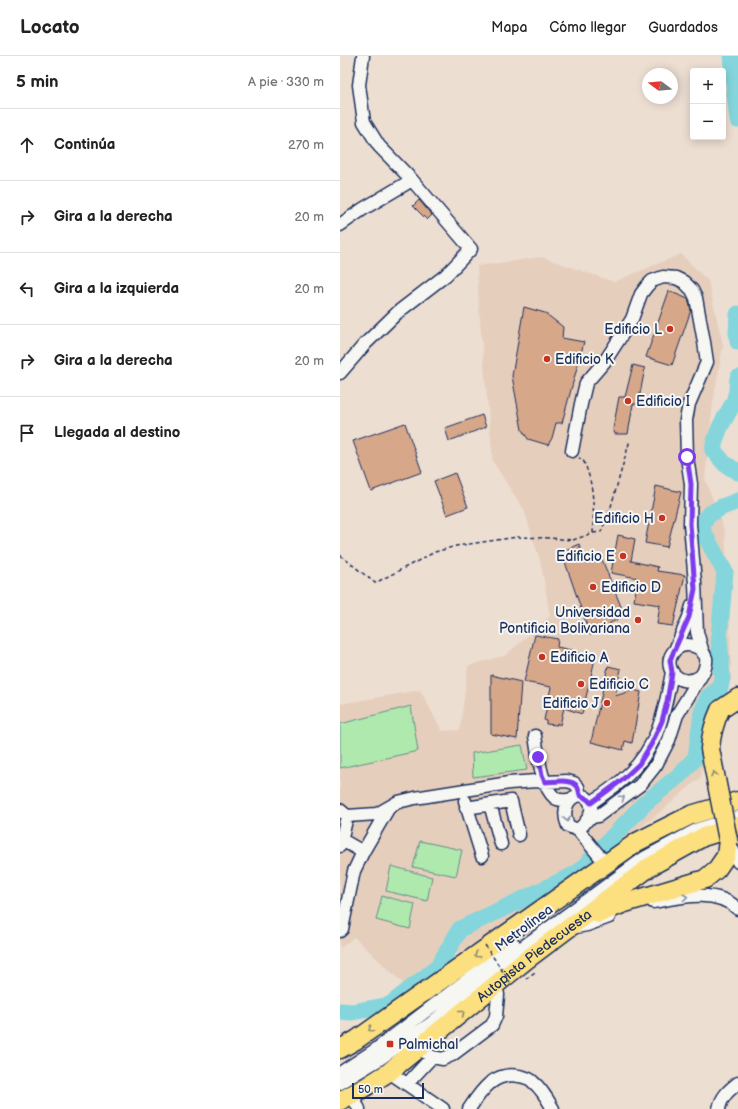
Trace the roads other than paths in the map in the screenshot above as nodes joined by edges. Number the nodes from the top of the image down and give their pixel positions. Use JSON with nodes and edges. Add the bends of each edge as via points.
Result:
{"nodes":[{"id":1,"x":363,"y":56,"type":"edge"},
{"id":2,"x":412,"y":180,"type":"junction"},
{"id":3,"x":340,"y":226,"type":"edge"},
{"id":4,"x":340,"y":373,"type":"edge"},
{"id":5,"x":572,"y":448,"type":"road end"},
{"id":6,"x":695,"y":589,"type":"junction"},
{"id":7,"x":675,"y":650,"type":"junction"},
{"id":8,"x":703,"y":653,"type":"junction"},
{"id":9,"x":672,"y":672,"type":"junction"},
{"id":10,"x":701,"y":676,"type":"junction"},
{"id":11,"x":738,"y":690,"type":"edge"},
{"id":12,"x":738,"y":698,"type":"edge"},
{"id":13,"x":720,"y":710,"type":"junction"},
{"id":14,"x":535,"y":736,"type":"dead end"},
{"id":15,"x":545,"y":782,"type":"junction"},
{"id":16,"x":738,"y":789,"type":"edge"},
{"id":17,"x":464,"y":790,"type":"junction"},
{"id":18,"x":575,"y":798,"type":"junction"},
{"id":19,"x":738,"y":801,"type":"edge"},
{"id":20,"x":591,"y":803,"type":"junction"},
{"id":21,"x":490,"y":804,"type":"junction"},
{"id":22,"x":388,"y":808,"type":"junction"},
{"id":23,"x":466,"y":808,"type":"junction"},
{"id":24,"x":738,"y":810,"type":"edge"},
{"id":25,"x":344,"y":813,"type":"edge"},
{"id":26,"x":691,"y":815,"type":"junction"},
{"id":27,"x":738,"y":817,"type":"edge"},
{"id":28,"x":589,"y":818,"type":"junction"},
{"id":29,"x":578,"y":830,"type":"junction"},
{"id":30,"x":733,"y":833,"type":"edge"},
{"id":31,"x":519,"y":835,"type":"dead end"},
{"id":32,"x":341,"y":843,"type":"edge"},
{"id":33,"x":501,"y":844,"type":"dead end"},
{"id":34,"x":363,"y":852,"type":"junction"},
{"id":35,"x":482,"y":856,"type":"dead end"},
{"id":36,"x":602,"y":860,"type":"junction"},
{"id":37,"x":738,"y":862,"type":"edge"},
{"id":38,"x":738,"y":909,"type":"edge"},
{"id":39,"x":567,"y":929,"type":"junction"},
{"id":40,"x":340,"y":931,"type":"edge"},
{"id":41,"x":503,"y":983,"type":"junction"},
{"id":42,"x":340,"y":1049,"type":"edge"},
{"id":43,"x":425,"y":1052,"type":"junction"},
{"id":44,"x":389,"y":1072,"type":"junction"},
{"id":45,"x":340,"y":1073,"type":"edge"},
{"id":46,"x":738,"y":1083,"type":"edge"},
{"id":47,"x":407,"y":1084,"type":"junction"},
{"id":48,"x":348,"y":1097,"type":"edge"},
{"id":49,"x":443,"y":1109,"type":"edge"},
{"id":50,"x":469,"y":1109,"type":"edge"},
{"id":51,"x":553,"y":1109,"type":"edge"},
{"id":52,"x":719,"y":1109,"type":"edge"}],
"edges":[{"from":1,"to":2,"type":"street","via":[[359,85],[364,122],[379,146]]},
{"from":2,"to":3,"type":"street"},
{"from":2,"to":4,"type":"street","via":[[472,249],[446,275],[398,312]]},
{"from":5,"to":6,"type":"street","via":[[586,383],[605,361],[632,319],[641,294],[652,281],[662,277],[676,278],[684,282],[696,298],[706,362],[689,404],[686,420],[687,457],[692,493],[690,524]]},
{"from":6,"to":7,"type":"street","via":[[689,617]]},
{"from":6,"to":8,"type":"street","via":[[696,632]]},
{"from":7,"to":8,"type":"street","via":[[690,645]]},
{"from":7,"to":9,"type":"street","via":[[670,660]]},
{"from":8,"to":10,"type":"street","via":[[706,665]]},
{"from":9,"to":10,"type":"street","via":[[676,677],[689,681]]},
{"from":9,"to":20,"type":"street","via":[[662,721],[646,754],[622,780]]},
{"from":28,"to":10,"type":"street","one_way":true,"via":[[598,816],[640,785],[656,765],[669,740],[677,715]]},
{"from":11,"to":13,"type":"street","via":[[728,697]]},
{"from":12,"to":13,"type":"highway"},
{"from":30,"to":13,"type":"highway","one_way":true,"bridge":true,"via":[[710,749],[714,723]]},
{"from":14,"to":15,"type":"street"},
{"from":15,"to":17,"type":"street","via":[[509,783]]},
{"from":15,"to":18,"type":"street","via":[[554,798]]},
{"from":15,"to":18,"type":"street","via":[[574,783],[578,787]]},
{"from":16,"to":26,"type":"highway","via":[[714,799]]},
{"from":17,"to":22,"type":"street","via":[[398,802]]},
{"from":17,"to":23,"type":"street"},
{"from":18,"to":20,"type":"street","via":[[587,799]]},
{"from":18,"to":29,"type":"street","one_way":true,"via":[[566,808],[565,814],[568,826]]},
{"from":19,"to":26,"type":"highway"},
{"from":20,"to":28,"type":"street","via":[[592,811]]},
{"from":21,"to":23,"type":"street"},
{"from":21,"to":31,"type":"street","via":[[511,801]]},
{"from":21,"to":33,"type":"street"},
{"from":22,"to":25,"type":"street","via":[[377,814]]},
{"from":22,"to":34,"type":"street"},
{"from":23,"to":35,"type":"street"},
{"from":24,"to":45,"type":"street","name":"Metrolínea","via":[[696,823],[641,852],[477,971],[375,1050]]},
{"from":25,"to":32,"type":"street"},
{"from":26,"to":36,"type":"highway"},
{"from":27,"to":48,"type":"street","name":"Metrolínea","via":[[698,829],[644,858],[520,949],[430,1024],[378,1060]]},
{"from":28,"to":29,"type":"street"},
{"from":29,"to":36,"type":"street"},
{"from":30,"to":37,"type":"street"},
{"from":30,"to":39,"type":"highway","name":"Autopista Piedecuesta","via":[[703,837],[651,866]]},
{"from":30,"to":39,"type":"highway","via":[[726,856],[717,869],[705,879],[622,904]]},
{"from":32,"to":34,"type":"street"},
{"from":34,"to":40,"type":"street","via":[[354,871]]},
{"from":36,"to":42,"type":"highway","one_way":true,"via":[[356,1040]]},
{"from":39,"to":38,"type":"street","one_way":true,"via":[[587,925],[648,903],[686,897],[719,898]]},
{"from":39,"to":41,"type":"highway","name":"Autopista Piedecuesta"},
{"from":43,"to":41,"type":"highway","name":"Autopista Piedecuesta","one_way":true},
{"from":41,"to":43,"type":"street","via":[[492,1025],[443,1059]]},
{"from":43,"to":44,"type":"highway","name":"Autopista Piedecuesta"},
{"from":43,"to":47,"type":"street"},
{"from":44,"to":47,"type":"street"},
{"from":44,"to":48,"type":"highway","name":"Autopista Piedecuesta"},
{"from":46,"to":52,"type":"street","via":[[727,1091]]},
{"from":47,"to":49,"type":"street"},
{"from":50,"to":51,"type":"street","via":[[487,1085],[496,1078],[508,1075],[533,1081]]}]}
